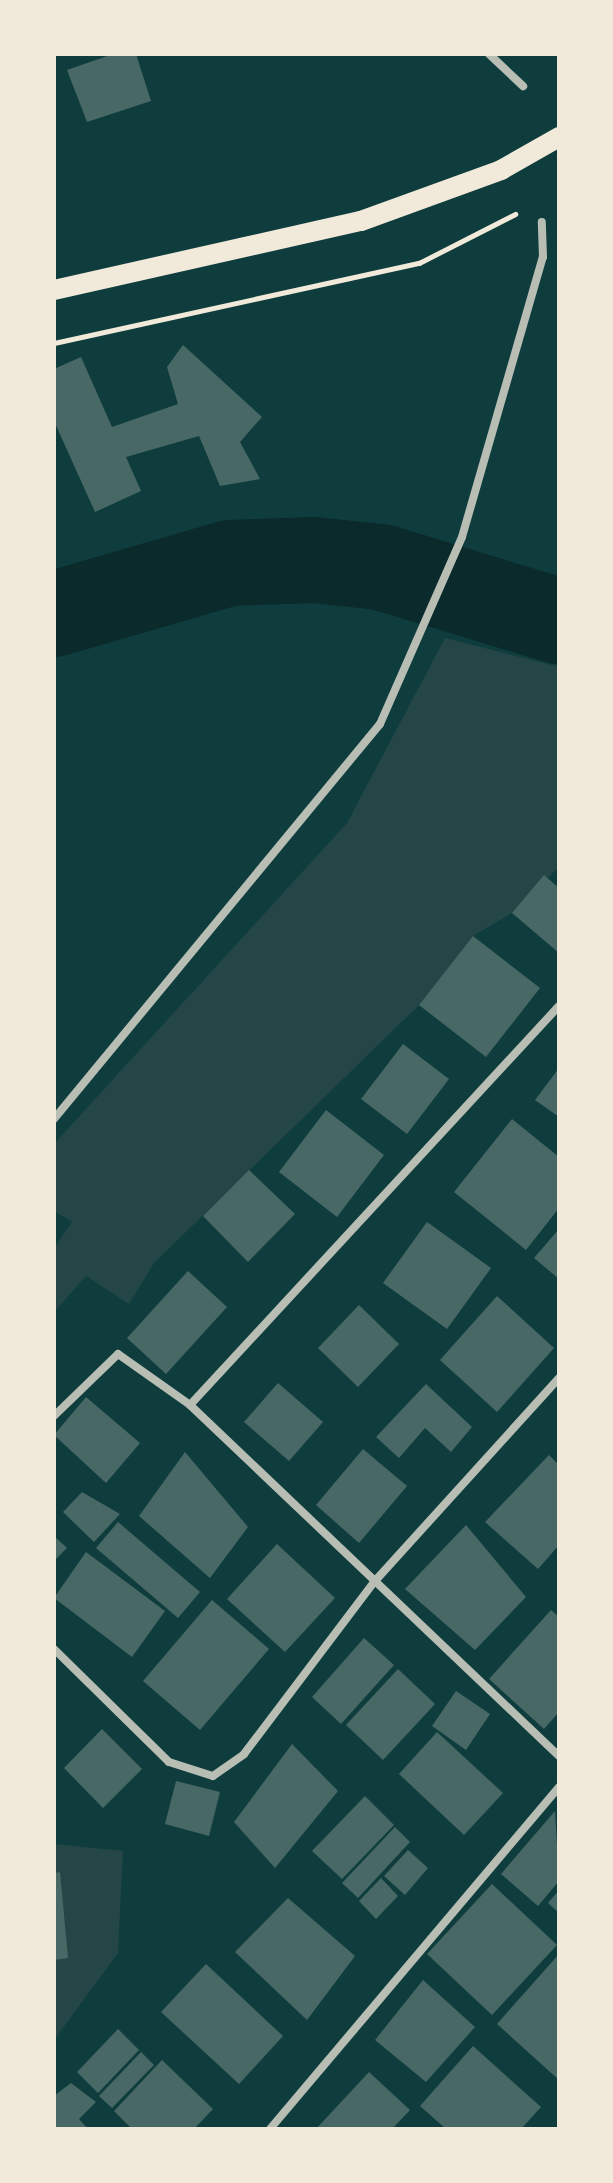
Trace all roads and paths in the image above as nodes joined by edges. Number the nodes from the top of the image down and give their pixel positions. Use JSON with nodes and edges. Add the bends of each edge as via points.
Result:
{"nodes":[{"id":1,"x":489,"y":54,"type":"edge"},
{"id":2,"x":523,"y":86,"type":"dead end"},
{"id":3,"x":559,"y":137,"type":"edge"},
{"id":4,"x":531,"y":206,"type":"dead end"},
{"id":5,"x":542,"y":222,"type":"dead end"},
{"id":6,"x":54,"y":290,"type":"edge"},
{"id":7,"x":54,"y":343,"type":"edge"},
{"id":8,"x":559,"y":1006,"type":"edge"},
{"id":9,"x":54,"y":1119,"type":"edge"},
{"id":10,"x":559,"y":1378,"type":"edge"},
{"id":11,"x":190,"y":1405,"type":"junction"},
{"id":12,"x":54,"y":1416,"type":"edge"},
{"id":13,"x":375,"y":1581,"type":"junction"},
{"id":14,"x":54,"y":1649,"type":"edge"},
{"id":15,"x":559,"y":1756,"type":"edge"},
{"id":16,"x":559,"y":1787,"type":"edge"},
{"id":17,"x":270,"y":2129,"type":"edge"}],
"edges":[{"from":1,"to":2,"type":"street"},
{"from":3,"to":6,"type":"main road","via":[[501,170],[361,221]]},
{"from":4,"to":7,"type":"path","via":[[419,263]]},
{"from":5,"to":9,"type":"street","via":[[543,257],[462,537],[380,724]]},
{"from":8,"to":11,"type":"street"},
{"from":10,"to":13,"type":"street"},
{"from":11,"to":12,"type":"street","via":[[118,1354]]},
{"from":11,"to":13,"type":"street"},
{"from":13,"to":14,"type":"street","via":[[244,1754],[213,1776],[169,1762]]},
{"from":13,"to":15,"type":"street"},
{"from":16,"to":17,"type":"street"}]}
